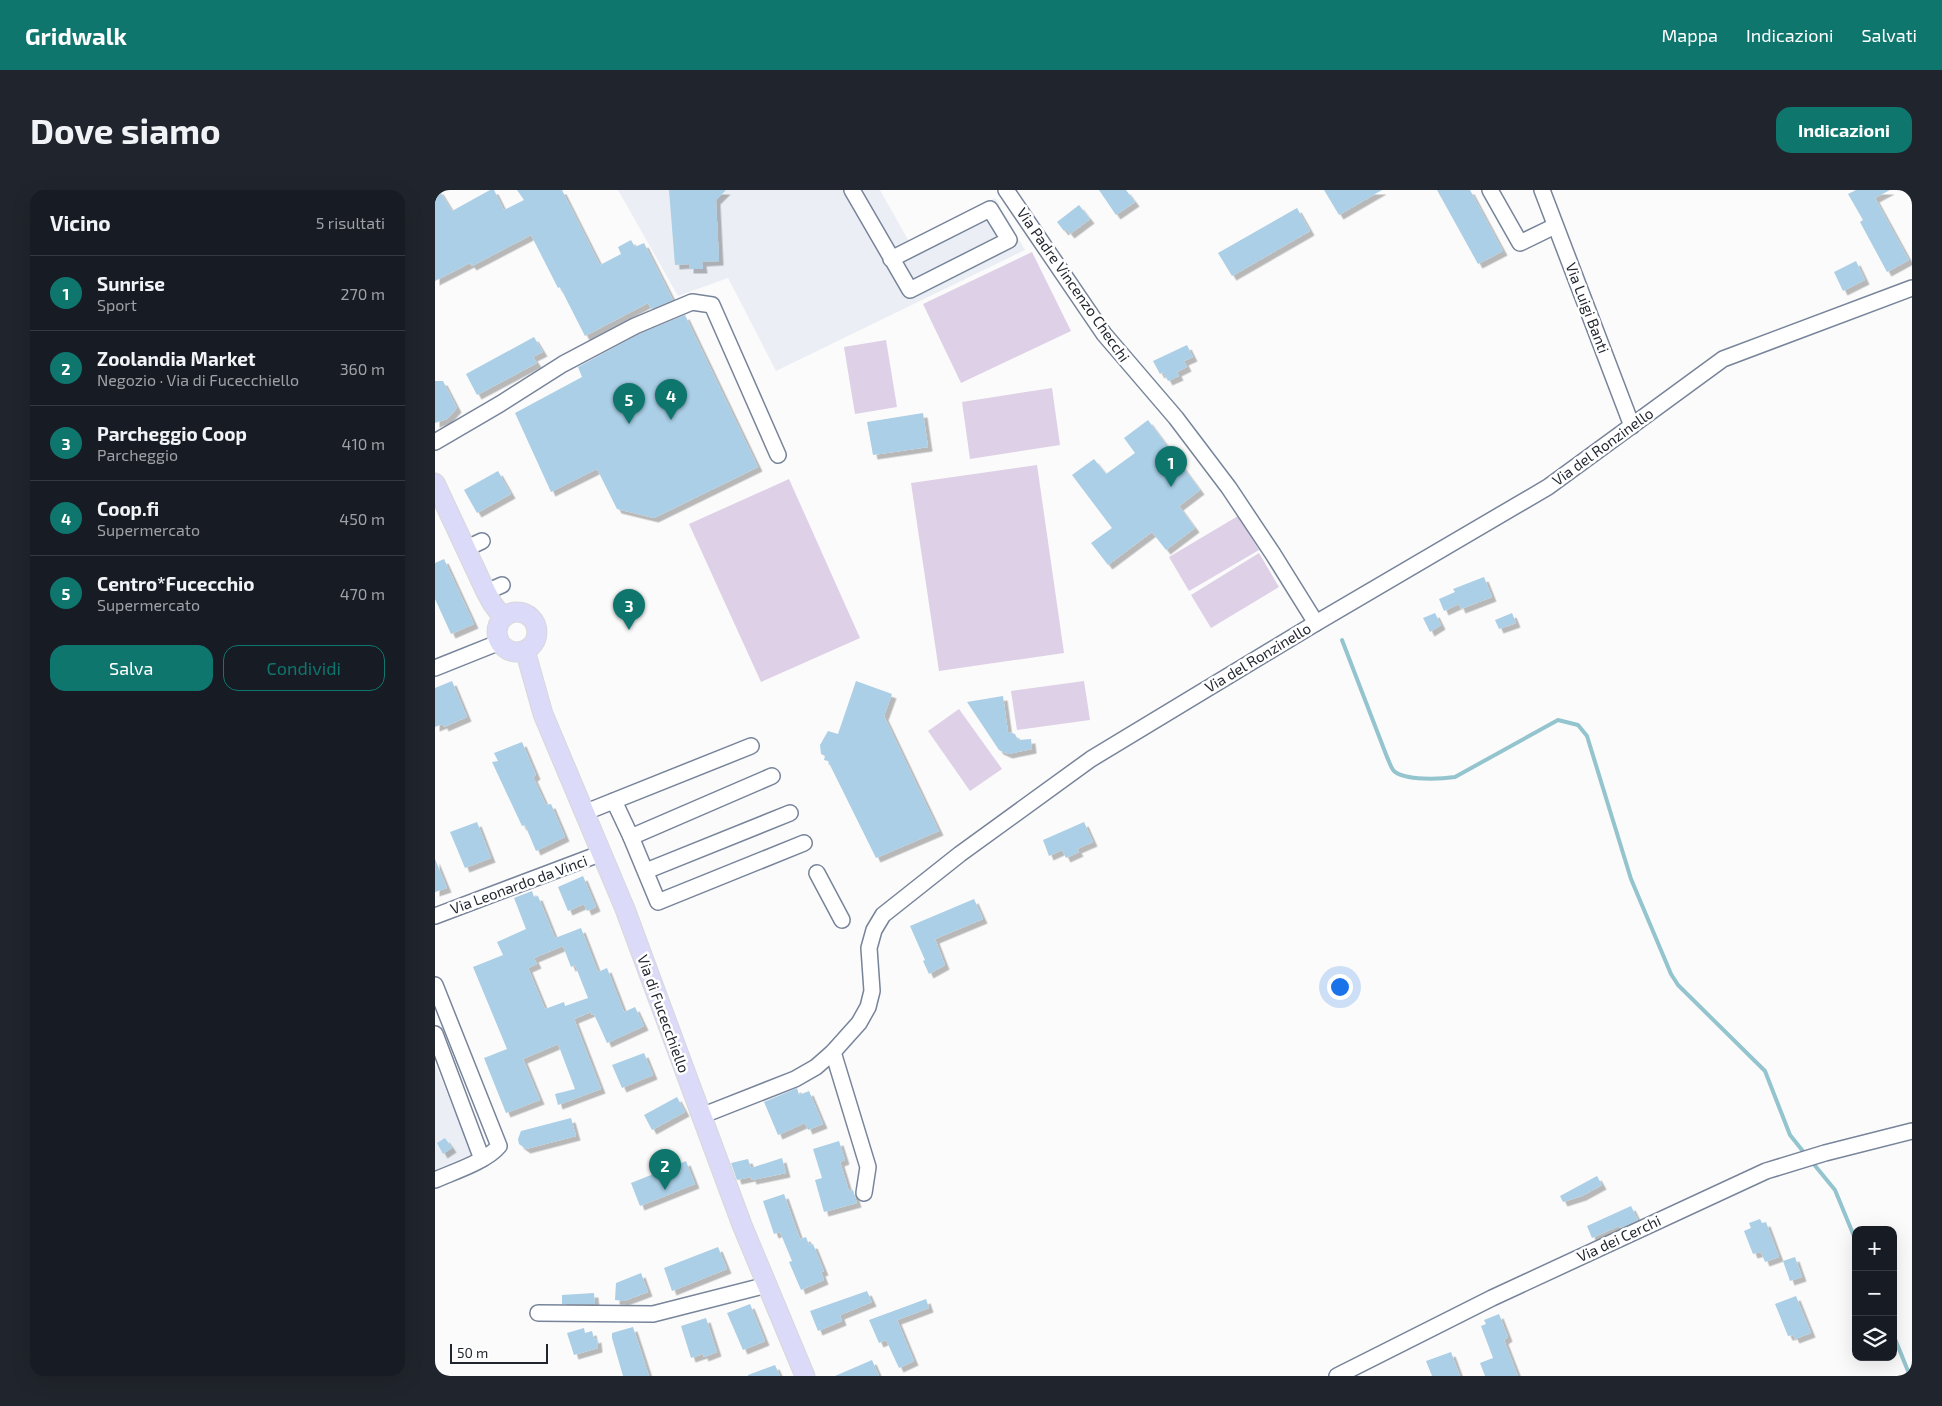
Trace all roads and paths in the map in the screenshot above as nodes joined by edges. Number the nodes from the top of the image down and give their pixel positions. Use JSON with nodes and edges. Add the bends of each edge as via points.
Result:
{"nodes":[{"id":1,"x":852,"y":190,"type":"edge"},
{"id":2,"x":1006,"y":190,"type":"edge"},
{"id":3,"x":1490,"y":190,"type":"edge"},
{"id":4,"x":1542,"y":190,"type":"edge"},
{"id":5,"x":1555,"y":226,"type":"junction"},
{"id":6,"x":891,"y":259,"type":"junction"},
{"id":7,"x":1912,"y":288,"type":"edge"},
{"id":8,"x":1632,"y":426,"type":"junction"},
{"id":9,"x":435,"y":442,"type":"edge"},
{"id":10,"x":778,"y":455,"type":"dead end"},
{"id":11,"x":435,"y":483,"type":"edge"},
{"id":12,"x":503,"y":618,"type":"junction"},
{"id":13,"x":1316,"y":623,"type":"junction"},
{"id":14,"x":500,"y":642,"type":"junction"},
{"id":15,"x":525,"y":650,"type":"junction"},
{"id":16,"x":435,"y":668,"type":"edge"},
{"id":17,"x":751,"y":746,"type":"dead end"},
{"id":18,"x":772,"y":776,"type":"dead end"},
{"id":19,"x":614,"y":801,"type":"junction"},
{"id":20,"x":586,"y":812,"type":"junction"},
{"id":21,"x":790,"y":813,"type":"dead end"},
{"id":22,"x":631,"y":837,"type":"junction"},
{"id":23,"x":804,"y":843,"type":"dead end"},
{"id":24,"x":602,"y":854,"type":"junction"},
{"id":25,"x":646,"y":871,"type":"junction"},
{"id":26,"x":817,"y":873,"type":"dead end"},
{"id":27,"x":435,"y":916,"type":"edge"},
{"id":28,"x":842,"y":920,"type":"dead end"},
{"id":29,"x":435,"y":985,"type":"edge"},
{"id":30,"x":435,"y":1034,"type":"edge"},
{"id":31,"x":833,"y":1052,"type":"junction"},
{"id":32,"x":701,"y":1116,"type":"junction"},
{"id":33,"x":1912,"y":1132,"type":"edge"},
{"id":34,"x":482,"y":1158,"type":"junction"},
{"id":35,"x":435,"y":1180,"type":"edge"},
{"id":36,"x":864,"y":1193,"type":"dead end"},
{"id":37,"x":767,"y":1285,"type":"junction"},
{"id":38,"x":538,"y":1314,"type":"dead end"},
{"id":39,"x":805,"y":1376,"type":"edge"},
{"id":40,"x":1337,"y":1376,"type":"edge"}],
"edges":[{"from":1,"to":6,"type":"street"},
{"from":2,"to":13,"type":"street","name":"Via Padre Vincenzo Checchi","via":[[1104,334],[1176,418],[1229,488]]},
{"from":3,"to":5,"type":"street","via":[[1520,243]]},
{"from":4,"to":5,"type":"street","name":"Via Luigi Banti"},
{"from":5,"to":8,"type":"street","name":"Via Luigi Banti"},
{"from":6,"to":6,"type":"street","via":[[911,290],[1009,240],[990,209]]},
{"from":7,"to":8,"type":"street","name":"Via del Ronzinello","via":[[1723,359]]},
{"from":8,"to":13,"type":"street","name":"Via del Ronzinello","via":[[1548,487]]},
{"from":9,"to":10,"type":"street","via":[[563,364],[635,326],[692,302],[712,305]]},
{"from":11,"to":12,"type":"main road","via":[[473,545],[494,589],[491,604]]},
{"from":12,"to":14,"type":"main road","via":[[497,629]]},
{"from":12,"to":15,"type":"main road","via":[[522,612],[533,619],[537,637]]},
{"from":13,"to":31,"type":"street","name":"Via del Ronzinello","via":[[1091,759],[968,848],[883,915],[869,948],[872,991],[868,1007],[859,1023]]},
{"from":14,"to":15,"type":"main road","via":[[509,650]]},
{"from":14,"to":16,"type":"street"},
{"from":15,"to":20,"type":"main road","name":"Via di Fucecchiello","via":[[543,714]]},
{"from":17,"to":19,"type":"street"},
{"from":18,"to":22,"type":"street"},
{"from":19,"to":20,"type":"street"},
{"from":19,"to":22,"type":"street"},
{"from":20,"to":24,"type":"main road","name":"Via di Fucecchiello"},
{"from":21,"to":25,"type":"street"},
{"from":22,"to":25,"type":"street"},
{"from":23,"to":25,"type":"street","via":[[658,902]]},
{"from":24,"to":27,"type":"street","name":"Via Leonardo da Vinci"},
{"from":24,"to":32,"type":"main road","name":"Via di Fucecchiello"},
{"from":26,"to":28,"type":"street"},
{"from":29,"to":34,"type":"street","via":[[499,1146]]},
{"from":30,"to":34,"type":"street"},
{"from":31,"to":32,"type":"street","name":"Via del Ronzinello","via":[[795,1079]]},
{"from":31,"to":36,"type":"street","via":[[868,1167]]},
{"from":32,"to":37,"type":"main road","name":"Via di Fucecchiello"},
{"from":33,"to":40,"type":"street","name":"Via dei Cerchi","via":[[1766,1171],[1492,1298]]},
{"from":34,"to":35,"type":"street"},
{"from":37,"to":38,"type":"street","via":[[653,1314]]},
{"from":37,"to":39,"type":"main road","name":"Via di Fucecchiello"}]}
